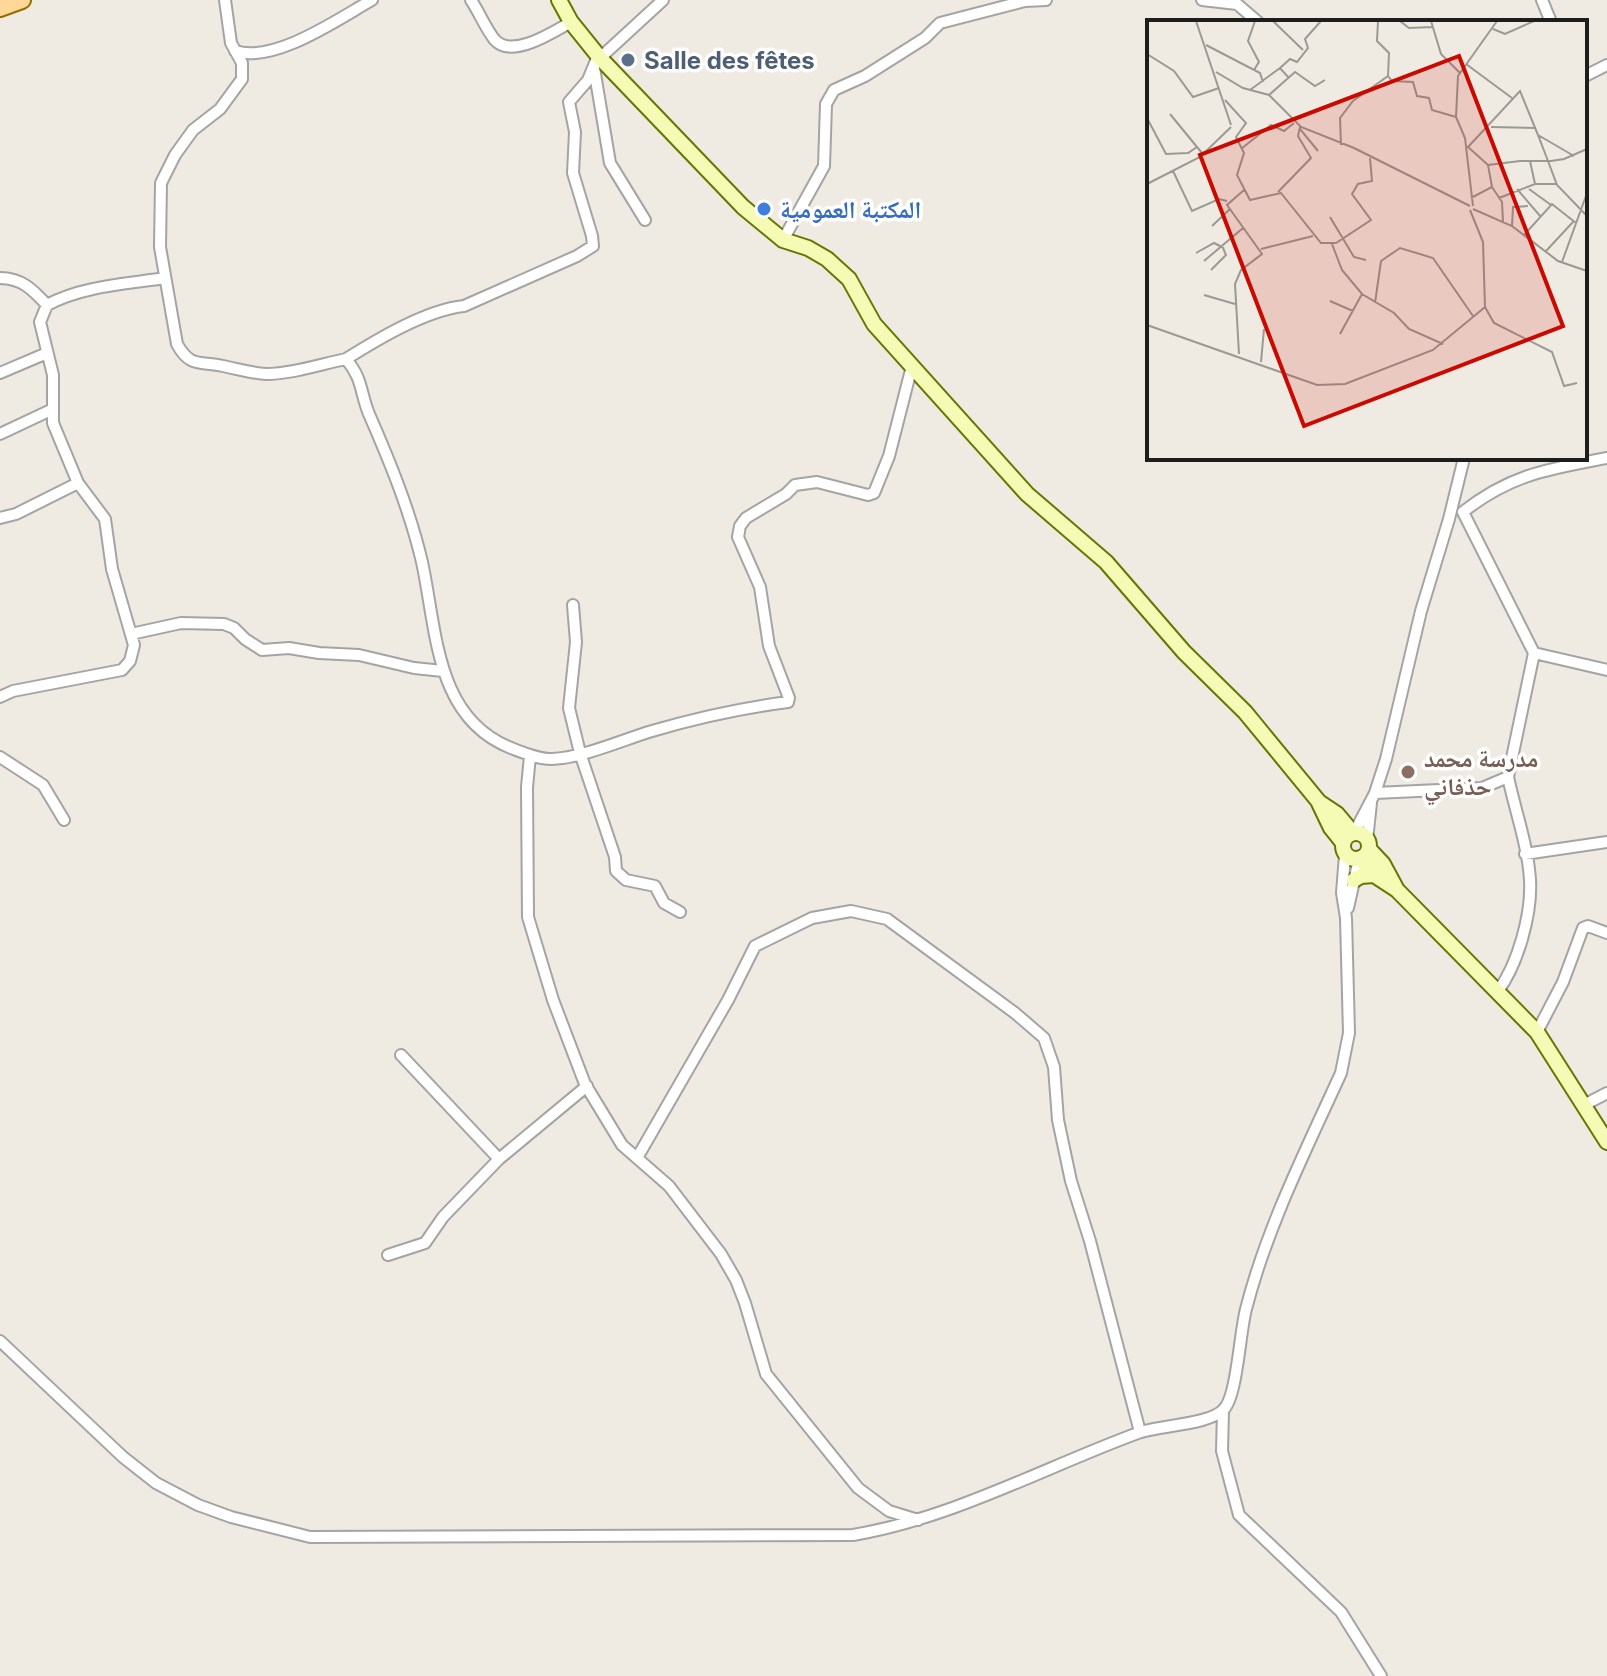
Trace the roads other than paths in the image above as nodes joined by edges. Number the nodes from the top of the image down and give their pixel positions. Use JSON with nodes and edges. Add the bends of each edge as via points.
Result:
{"nodes":[{"id":1,"x":225,"y":0,"type":"edge"},
{"id":2,"x":372,"y":0,"type":"edge"},
{"id":3,"x":471,"y":0,"type":"edge"},
{"id":4,"x":559,"y":0,"type":"edge"},
{"id":5,"x":663,"y":0,"type":"edge"},
{"id":6,"x":1046,"y":0,"type":"edge"},
{"id":7,"x":1202,"y":0,"type":"edge"},
{"id":8,"x":1542,"y":0,"type":"edge"},
{"id":9,"x":18,"y":1,"type":"edge"},
{"id":10,"x":0,"y":8,"type":"edge"},
{"id":11,"x":1256,"y":20,"type":"edge"},
{"id":12,"x":1550,"y":20,"type":"edge"},
{"id":13,"x":571,"y":22,"type":"junction"},
{"id":14,"x":235,"y":51,"type":"junction"},
{"id":15,"x":264,"y":53,"type":"junction"},
{"id":16,"x":597,"y":60,"type":"junction"},
{"id":17,"x":1607,"y":65,"type":"edge"},
{"id":18,"x":1587,"y":75,"type":"edge"},
{"id":19,"x":242,"y":79,"type":"junction"},
{"id":20,"x":645,"y":220,"type":"dead end"},
{"id":21,"x":783,"y":240,"type":"junction"},
{"id":22,"x":0,"y":278,"type":"edge"},
{"id":23,"x":165,"y":278,"type":"junction"},
{"id":24,"x":47,"y":305,"type":"junction"},
{"id":25,"x":47,"y":353,"type":"junction"},
{"id":26,"x":346,"y":359,"type":"junction"},
{"id":27,"x":912,"y":366,"type":"junction"},
{"id":28,"x":0,"y":373,"type":"edge"},
{"id":29,"x":51,"y":410,"type":"junction"},
{"id":30,"x":0,"y":434,"type":"edge"},
{"id":31,"x":1607,"y":458,"type":"edge"},
{"id":32,"x":1464,"y":460,"type":"edge"},
{"id":33,"x":78,"y":483,"type":"junction"},
{"id":34,"x":1463,"y":512,"type":"junction"},
{"id":35,"x":0,"y":518,"type":"edge"},
{"id":36,"x":1449,"y":519,"type":"junction"},
{"id":37,"x":573,"y":605,"type":"dead end"},
{"id":38,"x":131,"y":634,"type":"junction"},
{"id":39,"x":1534,"y":653,"type":"junction"},
{"id":40,"x":1607,"y":670,"type":"edge"},
{"id":41,"x":443,"y":671,"type":"junction"},
{"id":42,"x":0,"y":697,"type":"edge"},
{"id":43,"x":580,"y":753,"type":"junction"},
{"id":44,"x":530,"y":756,"type":"junction"},
{"id":45,"x":0,"y":757,"type":"edge"},
{"id":46,"x":1508,"y":777,"type":"junction"},
{"id":47,"x":1373,"y":797,"type":"junction"},
{"id":48,"x":64,"y":820,"type":"dead end"},
{"id":49,"x":1356,"y":842,"type":"junction"},
{"id":50,"x":1607,"y":842,"type":"edge"},
{"id":51,"x":1525,"y":854,"type":"junction"},
{"id":52,"x":1374,"y":875,"type":"junction"},
{"id":53,"x":1354,"y":880,"type":"junction"},
{"id":54,"x":1397,"y":890,"type":"junction"},
{"id":55,"x":680,"y":912,"type":"dead end"},
{"id":56,"x":1346,"y":918,"type":"junction"},
{"id":57,"x":1607,"y":933,"type":"edge"},
{"id":58,"x":1498,"y":991,"type":"junction"},
{"id":59,"x":1537,"y":1032,"type":"junction"},
{"id":60,"x":401,"y":1055,"type":"dead end"},
{"id":61,"x":587,"y":1086,"type":"junction"},
{"id":62,"x":1607,"y":1093,"type":"edge"},
{"id":63,"x":1584,"y":1105,"type":"junction"},
{"id":64,"x":1607,"y":1142,"type":"edge"},
{"id":65,"x":637,"y":1158,"type":"junction"},
{"id":66,"x":499,"y":1159,"type":"junction"},
{"id":67,"x":388,"y":1255,"type":"dead end"},
{"id":68,"x":0,"y":1341,"type":"edge"},
{"id":69,"x":1223,"y":1411,"type":"junction"},
{"id":70,"x":1140,"y":1432,"type":"junction"},
{"id":71,"x":889,"y":1511,"type":"junction"},
{"id":72,"x":920,"y":1521,"type":"junction"},
{"id":73,"x":886,"y":1529,"type":"junction"},
{"id":74,"x":1381,"y":1676,"type":"edge"}],
"edges":[{"from":1,"to":14,"type":"street"},
{"from":2,"to":15,"type":"street"},
{"from":3,"to":13,"type":"street","via":[[496,42],[505,46],[524,45]]},
{"from":4,"to":13,"type":"street"},
{"from":5,"to":16,"type":"street"},
{"from":6,"to":21,"type":"street","via":[[940,23],[865,76],[834,90],[826,104],[824,166]]},
{"from":7,"to":11,"type":"street","via":[[1237,4]]},
{"from":8,"to":12,"type":"street"},
{"from":9,"to":10,"type":"main road"},
{"from":13,"to":16,"type":"street"},
{"from":14,"to":15,"type":"street","via":[[248,56]]},
{"from":14,"to":19,"type":"street"},
{"from":15,"to":19,"type":"street"},
{"from":16,"to":20,"type":"street","via":[[610,163]]},
{"from":16,"to":21,"type":"street","via":[[743,207]]},
{"from":16,"to":26,"type":"street","via":[[569,102],[575,132],[573,173],[593,246],[464,306],[404,327]]},
{"from":17,"to":18,"type":"street"},
{"from":19,"to":23,"type":"street","via":[[220,109],[193,130],[161,183]]},
{"from":21,"to":27,"type":"street","via":[[815,251],[843,273],[874,324]]},
{"from":22,"to":24,"type":"street","via":[[25,283]]},
{"from":23,"to":24,"type":"street","via":[[99,287]]},
{"from":23,"to":26,"type":"street","via":[[177,344],[196,364],[269,374]]},
{"from":24,"to":25,"type":"street","via":[[40,322]]},
{"from":25,"to":28,"type":"street"},
{"from":25,"to":29,"type":"street","via":[[53,375]]},
{"from":26,"to":41,"type":"street","via":[[357,372],[403,495]]},
{"from":27,"to":43,"type":"street","via":[[874,493],[817,482],[795,485],[740,526],[738,537],[760,587],[769,646],[788,702],[682,723]]},
{"from":27,"to":49,"type":"street","via":[[1027,494],[1106,562]]},
{"from":29,"to":30,"type":"street"},
{"from":29,"to":33,"type":"street"},
{"from":31,"to":34,"type":"street","via":[[1535,471],[1483,496]]},
{"from":32,"to":36,"type":"street"},
{"from":33,"to":35,"type":"street"},
{"from":33,"to":38,"type":"street","via":[[105,519],[112,569]]},
{"from":34,"to":36,"type":"street"},
{"from":34,"to":39,"type":"street"},
{"from":36,"to":47,"type":"street"},
{"from":37,"to":43,"type":"street","via":[[576,642],[569,708]]},
{"from":38,"to":41,"type":"street","via":[[181,623],[224,624],[262,650],[359,655]]},
{"from":38,"to":42,"type":"street","via":[[130,661],[122,670]]},
{"from":39,"to":40,"type":"street"},
{"from":39,"to":46,"type":"street"},
{"from":41,"to":44,"type":"street","via":[[472,725],[492,741]]},
{"from":43,"to":44,"type":"street","via":[[553,759]]},
{"from":43,"to":55,"type":"street","via":[[616,871],[626,880],[655,886],[664,903]]},
{"from":44,"to":61,"type":"street","via":[[528,917]]},
{"from":45,"to":48,"type":"street","via":[[43,785]]},
{"from":46,"to":47,"type":"street","via":[[1482,788]]},
{"from":46,"to":51,"type":"street"},
{"from":47,"to":49,"type":"street"},
{"from":47,"to":49,"type":"street"},
{"from":49,"to":52,"type":"street"},
{"from":49,"to":53,"type":"street"},
{"from":49,"to":54,"type":"street","via":[[1383,864]]},
{"from":49,"to":56,"type":"street","via":[[1342,880]]},
{"from":50,"to":51,"type":"street"},
{"from":51,"to":58,"type":"street","via":[[1530,881],[1521,945]]},
{"from":52,"to":53,"type":"street"},
{"from":52,"to":54,"type":"street"},
{"from":53,"to":56,"type":"street"},
{"from":54,"to":58,"type":"street"},
{"from":56,"to":69,"type":"street","via":[[1347,1054],[1264,1246],[1240,1336],[1231,1399]]},
{"from":57,"to":59,"type":"street","via":[[1583,928]]},
{"from":58,"to":59,"type":"street"},
{"from":59,"to":63,"type":"street"},
{"from":60,"to":66,"type":"street"},
{"from":61,"to":65,"type":"street","via":[[622,1145]]},
{"from":61,"to":66,"type":"street"},
{"from":62,"to":63,"type":"street"},
{"from":63,"to":64,"type":"street"},
{"from":65,"to":70,"type":"street","via":[[755,946],[812,918],[851,911],[887,919],[1044,1038],[1054,1067],[1071,1181]]},
{"from":65,"to":71,"type":"street","via":[[669,1186],[721,1254],[745,1303],[766,1374],[858,1488]]},
{"from":66,"to":67,"type":"street","via":[[425,1243]]},
{"from":68,"to":73,"type":"street","via":[[156,1483],[198,1505],[310,1537],[815,1536]]},
{"from":69,"to":70,"type":"street"},
{"from":69,"to":74,"type":"street","via":[[1222,1451],[1239,1515],[1341,1612]]},
{"from":70,"to":72,"type":"street"},
{"from":71,"to":72,"type":"street"},
{"from":71,"to":73,"type":"street","via":[[892,1521]]},
{"from":72,"to":73,"type":"street"}]}
